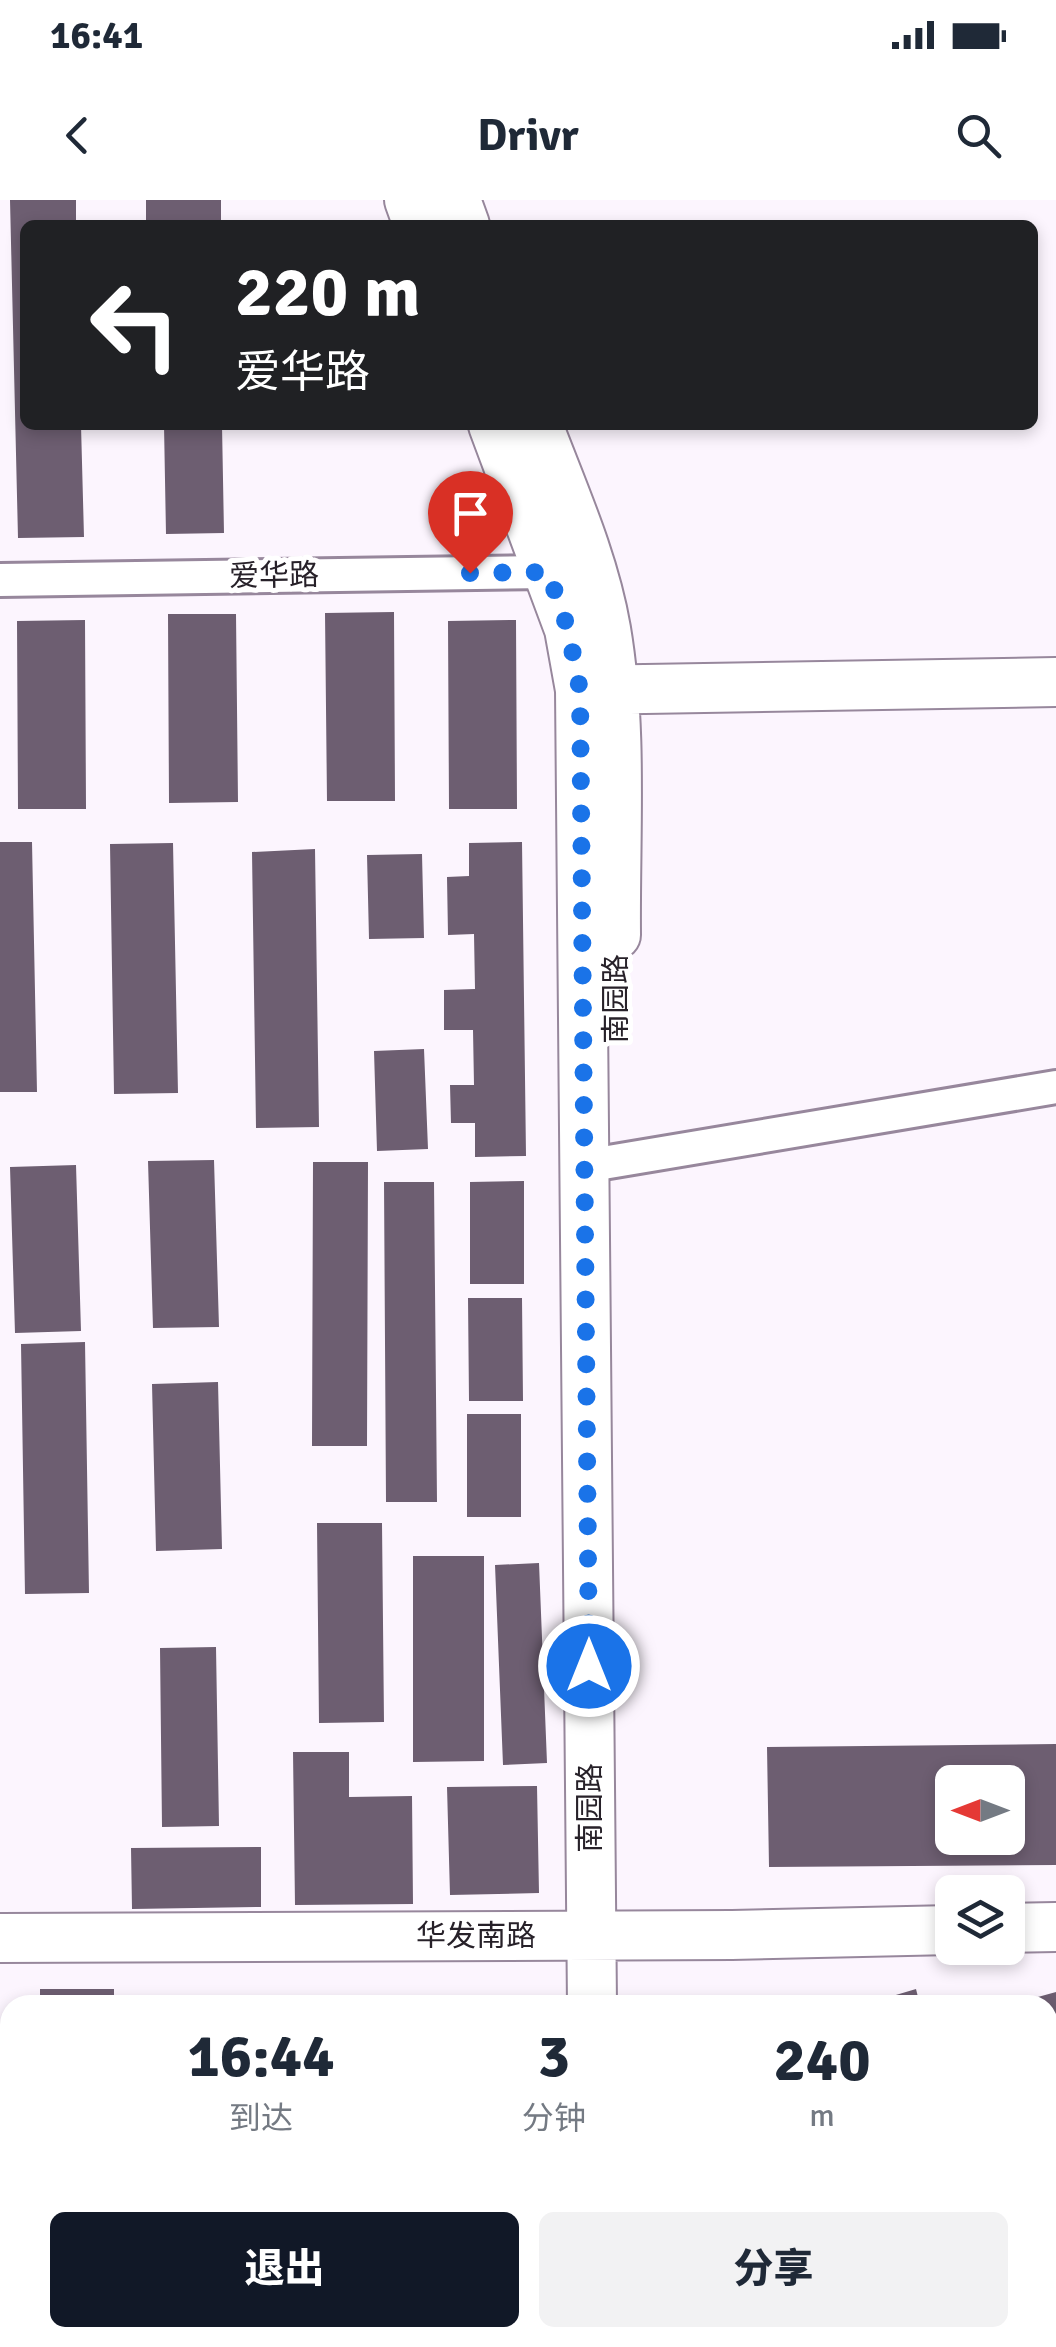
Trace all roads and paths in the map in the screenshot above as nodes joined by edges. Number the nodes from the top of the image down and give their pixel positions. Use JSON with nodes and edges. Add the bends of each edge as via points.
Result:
{"nodes":[{"id":1,"x":495,"y":430,"type":"edge"},
{"id":2,"x":540,"y":430,"type":"edge"},
{"id":3,"x":548,"y":572,"type":"junction"},
{"id":4,"x":0,"y":580,"type":"edge"},
{"id":5,"x":1056,"y":682,"type":"edge"},
{"id":6,"x":597,"y":690,"type":"junction"},
{"id":7,"x":1056,"y":1087,"type":"edge"},
{"id":8,"x":601,"y":1163,"type":"junction"},
{"id":9,"x":1056,"y":1927,"type":"edge"},
{"id":10,"x":1025,"y":1928,"type":"edge"},
{"id":11,"x":935,"y":1930,"type":"edge"},
{"id":12,"x":606,"y":1935,"type":"junction"},
{"id":13,"x":0,"y":1938,"type":"edge"},
{"id":14,"x":594,"y":1995,"type":"edge"},
{"id":15,"x":619,"y":1995,"type":"edge"}],
"edges":[{"from":1,"to":3,"type":"main road","name":"南园路"},
{"from":2,"to":6,"type":"main road","name":"南园路","via":[[606,625]]},
{"from":3,"to":4,"type":"street","name":"爱华路"},
{"from":3,"to":6,"type":"main road","name":"南园路"},
{"from":5,"to":6,"type":"main road"},
{"from":6,"to":8,"type":"main road","name":"南园路"},
{"from":7,"to":8,"type":"street"},
{"from":8,"to":12,"type":"main road","name":"南园路"},
{"from":9,"to":10,"type":"main road"},
{"from":11,"to":12,"type":"main road","name":"华发南路"},
{"from":12,"to":13,"type":"main road","name":"华发南路"},
{"from":12,"to":14,"type":"main road","name":"南园路"},
{"from":12,"to":15,"type":"main road","name":"南园路"}]}
